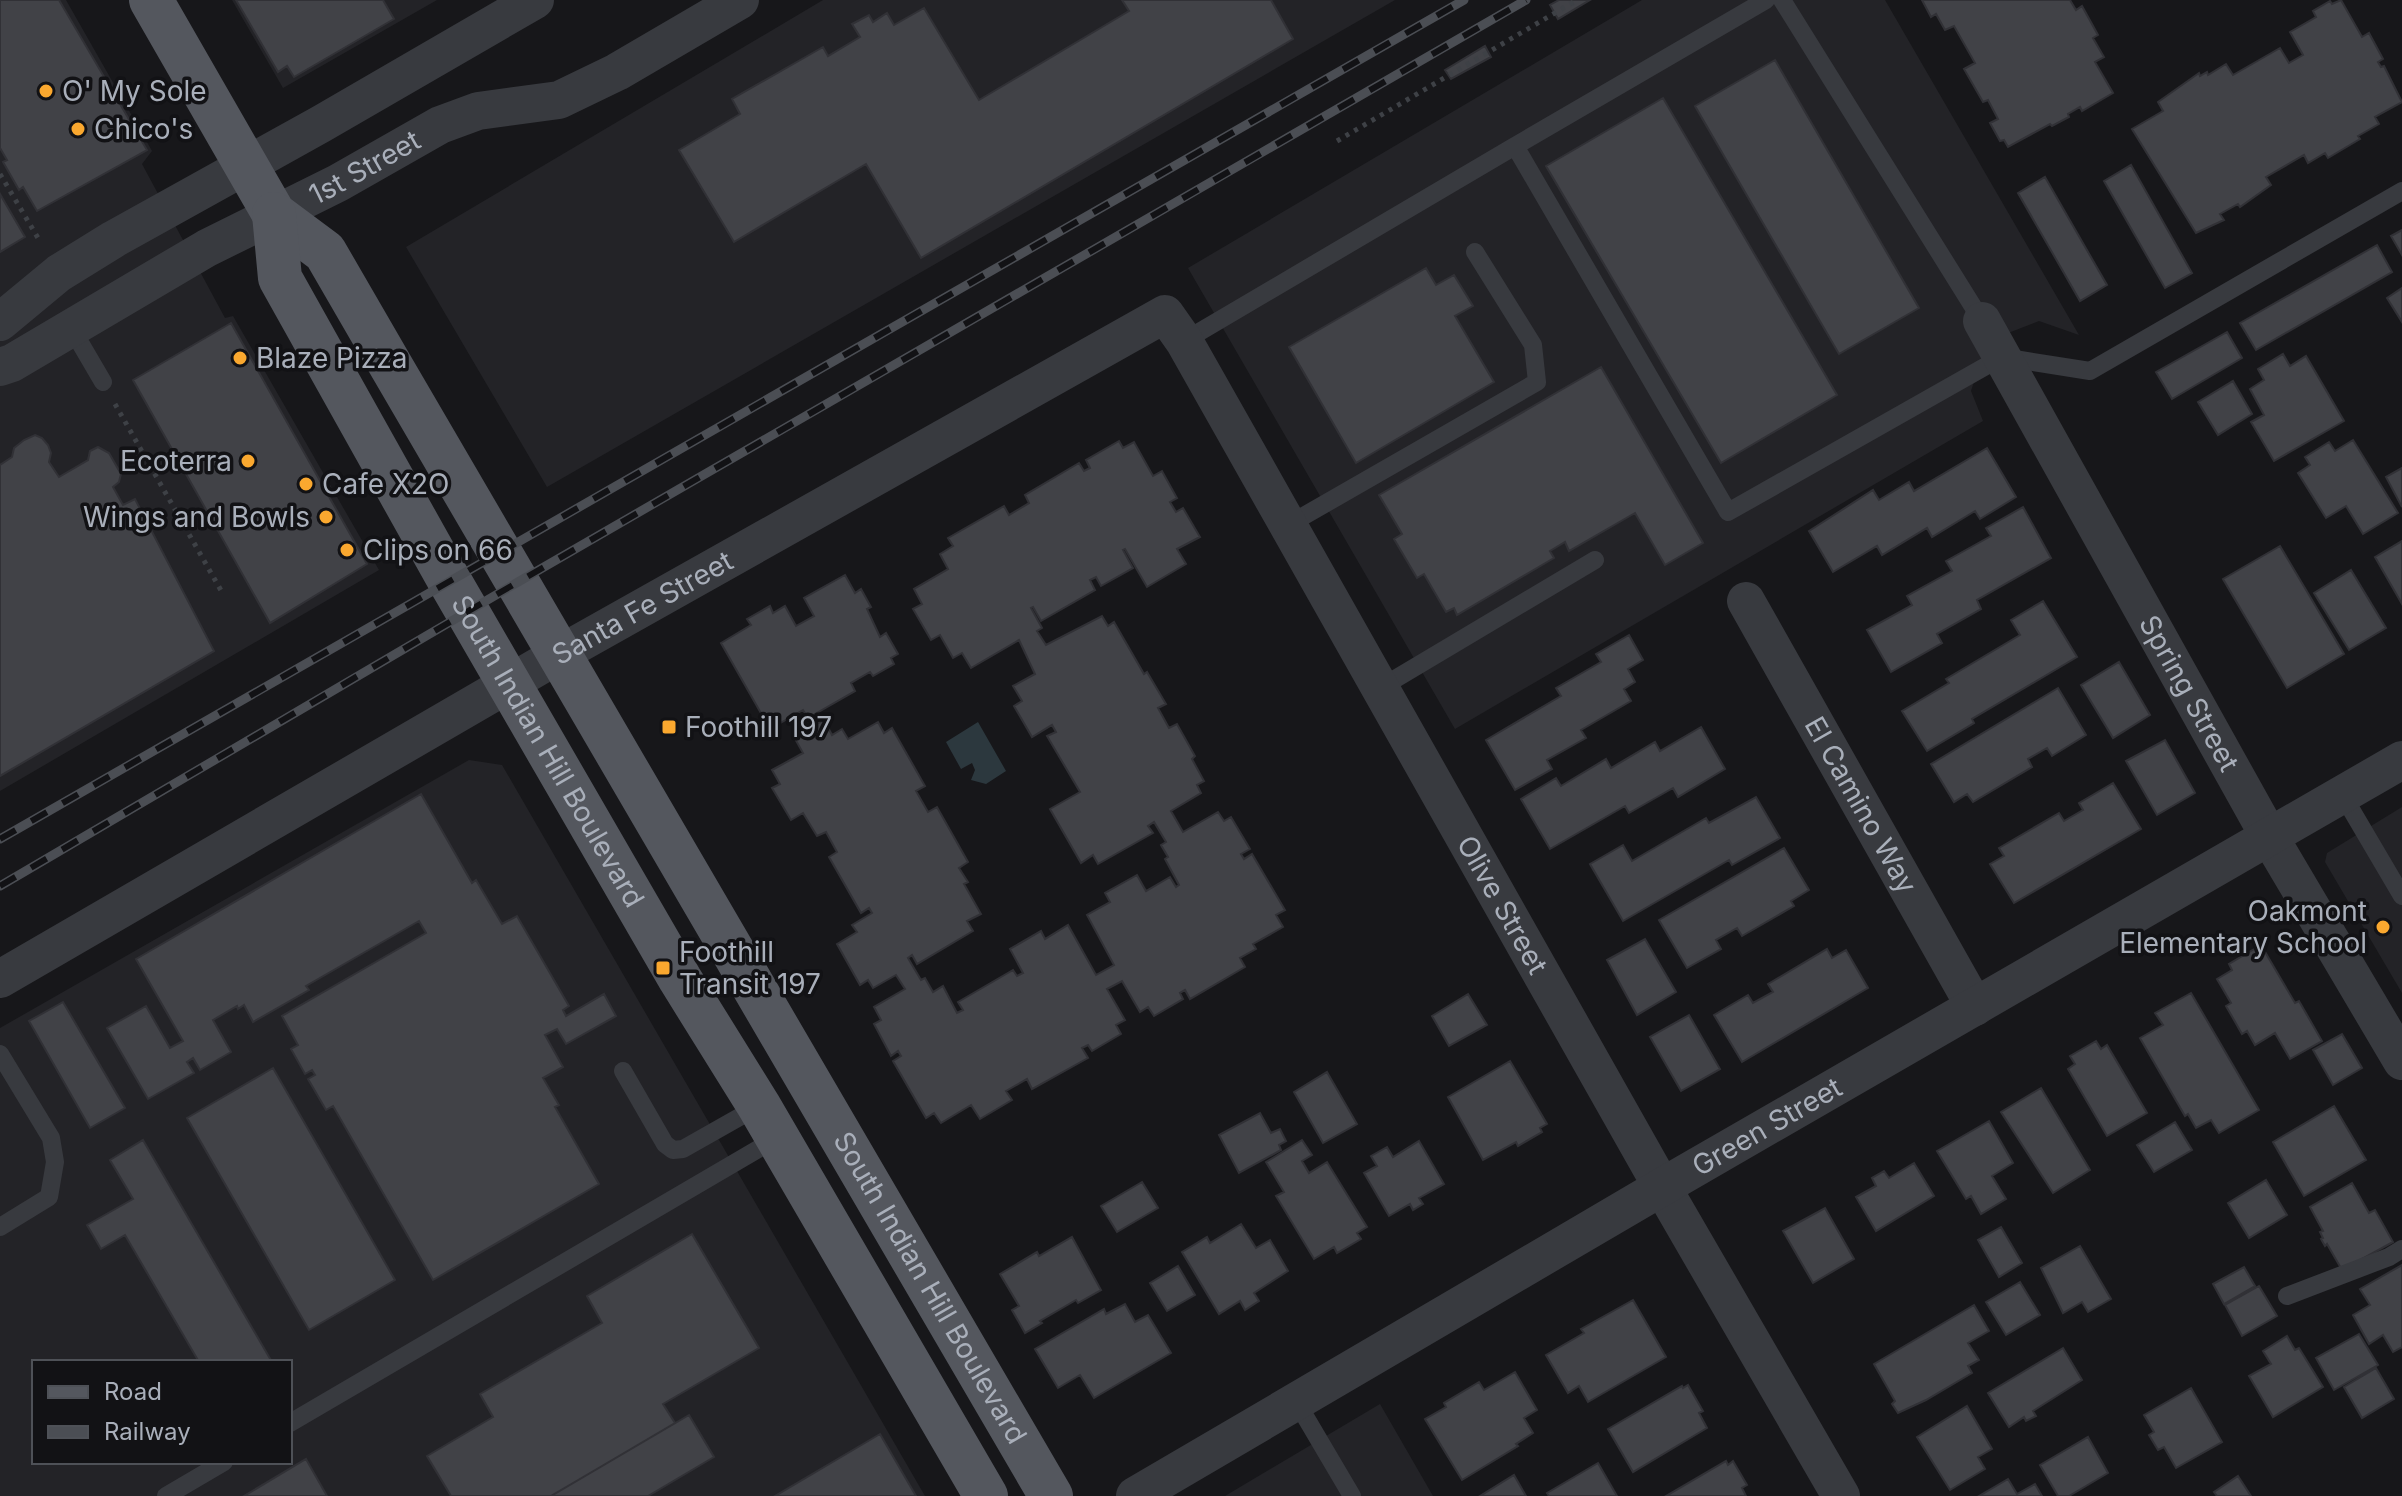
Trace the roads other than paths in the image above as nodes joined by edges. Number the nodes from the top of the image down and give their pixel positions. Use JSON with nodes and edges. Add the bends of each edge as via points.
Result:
{"nodes":[{"id":1,"x":151,"y":0,"type":"edge"},
{"id":2,"x":535,"y":0,"type":"edge"},
{"id":3,"x":740,"y":0,"type":"edge"},
{"id":4,"x":1766,"y":0,"type":"edge"},
{"id":5,"x":1782,"y":0,"type":"edge"},
{"id":6,"x":1515,"y":146,"type":"junction"},
{"id":7,"x":246,"y":166,"type":"junction"},
{"id":8,"x":2402,"y":191,"type":"edge"},
{"id":9,"x":274,"y":214,"type":"junction"},
{"id":10,"x":1475,"y":252,"type":"dead end"},
{"id":11,"x":1982,"y":321,"type":"joint"},
{"id":12,"x":0,"y":322,"type":"edge"},
{"id":13,"x":1174,"y":327,"type":"junction"},
{"id":14,"x":72,"y":329,"type":"junction"},
{"id":15,"x":2002,"y":357,"type":"junction"},
{"id":16,"x":0,"y":367,"type":"edge"},
{"id":17,"x":103,"y":382,"type":"road end"},
{"id":18,"x":1288,"y":525,"type":"junction"},
{"id":19,"x":1595,"y":560,"type":"dead end"},
{"id":20,"x":1746,"y":601,"type":"dead end"},
{"id":21,"x":560,"y":654,"type":"junction"},
{"id":22,"x":509,"y":683,"type":"junction"},
{"id":23,"x":1380,"y":688,"type":"junction"},
{"id":24,"x":2402,"y":760,"type":"edge"},
{"id":25,"x":2342,"y":794,"type":"junction"},
{"id":26,"x":2270,"y":838,"type":"junction"},
{"id":27,"x":2402,"y":896,"type":"edge"},
{"id":28,"x":0,"y":979,"type":"edge"},
{"id":29,"x":1975,"y":1007,"type":"junction"},
{"id":30,"x":0,"y":1054,"type":"edge"},
{"id":31,"x":2402,"y":1061,"type":"edge"},
{"id":32,"x":623,"y":1071,"type":"dead end"},
{"id":33,"x":768,"y":1122,"type":"junction"},
{"id":34,"x":1662,"y":1187,"type":"junction"},
{"id":35,"x":0,"y":1227,"type":"edge"},
{"id":36,"x":2402,"y":1249,"type":"edge"},
{"id":37,"x":2287,"y":1296,"type":"dead end"},
{"id":38,"x":1296,"y":1401,"type":"junction"},
{"id":39,"x":292,"y":1422,"type":"edge"},
{"id":40,"x":221,"y":1464,"type":"edge"},
{"id":41,"x":166,"y":1496,"type":"edge"},
{"id":42,"x":986,"y":1496,"type":"edge"},
{"id":43,"x":1051,"y":1496,"type":"edge"},
{"id":44,"x":1135,"y":1496,"type":"edge"},
{"id":45,"x":1352,"y":1496,"type":"edge"},
{"id":46,"x":1841,"y":1496,"type":"edge"}],
"edges":[{"from":1,"to":7,"type":"main road"},
{"from":2,"to":7,"type":"street","name":"1st Street"},
{"from":3,"to":9,"type":"street","name":"1st Street","via":[[559,100],[478,111],[440,125]]},
{"from":4,"to":6,"type":"lane"},
{"from":5,"to":11,"type":"lane"},
{"from":6,"to":13,"type":"lane"},
{"from":6,"to":15,"type":"lane","via":[[1728,512]]},
{"from":7,"to":9,"type":"main road"},
{"from":7,"to":12,"type":"street","name":"1st Street","via":[[59,273]]},
{"from":8,"to":15,"type":"lane","via":[[2090,371]]},
{"from":9,"to":14,"type":"street","name":"1st Street"},
{"from":9,"to":21,"type":"main road","name":"South Indian Hill Boulevard","via":[[325,252]]},
{"from":9,"to":22,"type":"main road","name":"South Indian Hill Boulevard","via":[[280,278]]},
{"from":10,"to":18,"type":"lane","via":[[1533,345],[1537,382]]},
{"from":11,"to":15,"type":"street","name":"Spring Street"},
{"from":13,"to":18,"type":"street","name":"Olive Street"},
{"from":13,"to":21,"type":"street","name":"Santa Fe Street"},
{"from":14,"to":16,"type":"street","name":"1st Street"},
{"from":14,"to":17,"type":"lane"},
{"from":15,"to":26,"type":"street","name":"Spring Street"},
{"from":18,"to":23,"type":"street","name":"Olive Street"},
{"from":19,"to":23,"type":"lane"},
{"from":20,"to":29,"type":"street","name":"El Camino Way"},
{"from":21,"to":22,"type":"street","name":"Santa Fe Street"},
{"from":21,"to":43,"type":"main road","name":"South Indian Hill Boulevard"},
{"from":22,"to":28,"type":"street","name":"Santa Fe Street"},
{"from":22,"to":33,"type":"main road","name":"South Indian Hill Boulevard"},
{"from":23,"to":34,"type":"street","name":"Olive Street"},
{"from":24,"to":25,"type":"street","name":"Green Street"},
{"from":25,"to":26,"type":"street","name":"Green Street"},
{"from":25,"to":27,"type":"lane"},
{"from":26,"to":29,"type":"street","name":"Green Street"},
{"from":26,"to":31,"type":"street","name":"Spring Street"},
{"from":29,"to":34,"type":"street","name":"Green Street"},
{"from":30,"to":35,"type":"lane","via":[[51,1138],[55,1162],[49,1197]]},
{"from":32,"to":33,"type":"lane","via":[[673,1150]]},
{"from":33,"to":39,"type":"lane"},
{"from":33,"to":42,"type":"main road","name":"South Indian Hill Boulevard"},
{"from":34,"to":38,"type":"street","name":"Green Street"},
{"from":34,"to":46,"type":"street","name":"Olive Street"},
{"from":36,"to":37,"type":"lane"},
{"from":38,"to":44,"type":"street","name":"Green Street"},
{"from":38,"to":45,"type":"lane"},
{"from":40,"to":41,"type":"lane"}]}
